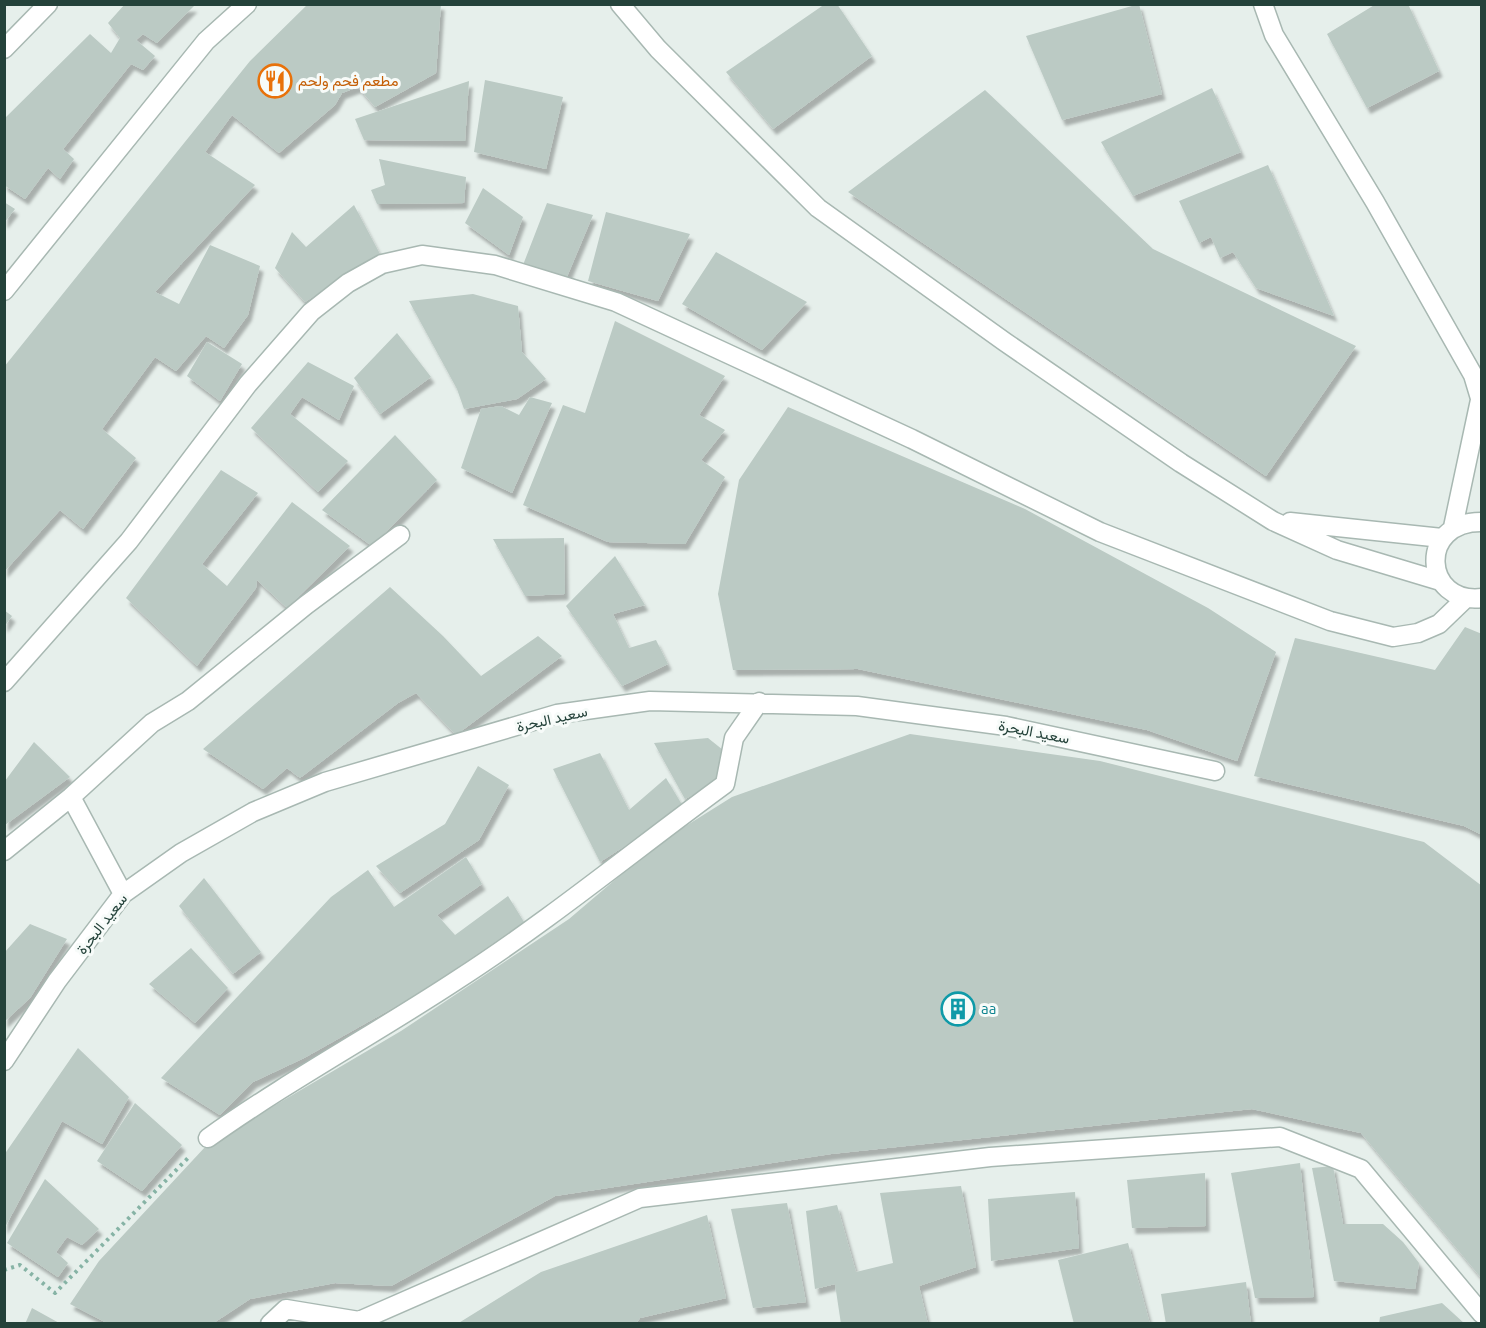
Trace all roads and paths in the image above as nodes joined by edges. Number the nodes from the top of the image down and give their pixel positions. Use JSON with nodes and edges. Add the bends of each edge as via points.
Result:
{"nodes":[{"id":1,"x":48,"y":4,"type":"edge"},
{"id":2,"x":248,"y":4,"type":"edge"},
{"id":3,"x":620,"y":4,"type":"edge"},
{"id":4,"x":1263,"y":4,"type":"edge"},
{"id":5,"x":4,"y":49,"type":"edge"},
{"id":6,"x":4,"y":291,"type":"edge"},
{"id":7,"x":1480,"y":397,"type":"edge"},
{"id":8,"x":1273,"y":521,"type":"junction"},
{"id":9,"x":1482,"y":522,"type":"edge"},
{"id":10,"x":1447,"y":532,"type":"junction"},
{"id":11,"x":400,"y":535,"type":"dead end"},
{"id":12,"x":1440,"y":581,"type":"junction"},
{"id":13,"x":1473,"y":598,"type":"edge"},
{"id":14,"x":4,"y":682,"type":"edge"},
{"id":15,"x":759,"y":702,"type":"junction"},
{"id":16,"x":1215,"y":771,"type":"dead end"},
{"id":17,"x":71,"y":797,"type":"junction"},
{"id":18,"x":4,"y":851,"type":"edge"},
{"id":19,"x":123,"y":894,"type":"junction"},
{"id":20,"x":4,"y":1061,"type":"edge"},
{"id":21,"x":208,"y":1138,"type":"joint"},
{"id":22,"x":4,"y":1270,"type":"edge"},
{"id":23,"x":1482,"y":1314,"type":"edge"},
{"id":24,"x":270,"y":1323,"type":"edge"}],
"edges":[{"from":1,"to":5,"type":"street"},
{"from":2,"to":6,"type":"street","via":[[206,41]]},
{"from":3,"to":8,"type":"street","via":[[658,49],[818,208],[1171,456]]},
{"from":4,"to":7,"type":"street","via":[[1274,35],[1375,202],[1473,375]]},
{"from":7,"to":10,"type":"street"},
{"from":8,"to":10,"type":"street"},
{"from":8,"to":12,"type":"street","via":[[1337,550]]},
{"from":9,"to":10,"type":"street","via":[[1467,522]]},
{"from":10,"to":12,"type":"street","via":[[1436,552]]},
{"from":11,"to":17,"type":"street","via":[[188,700],[152,723]]},
{"from":12,"to":13,"type":"street","via":[[1451,592]]},
{"from":13,"to":14,"type":"street","via":[[1439,624],[1418,633],[1393,637],[1330,621],[1100,532],[912,439],[616,303],[495,265],[422,255],[382,264],[348,283],[311,312],[248,384],[129,541]]},
{"from":15,"to":16,"type":"street","name":"سعيد البحرة","via":[[857,706],[1006,726]]},
{"from":15,"to":19,"type":"street","name":"سعيد البحرة","via":[[650,701],[557,714],[325,782],[253,812],[181,853]]},
{"from":15,"to":21,"type":"street","via":[[734,738],[725,784],[460,978],[266,1097]]},
{"from":17,"to":18,"type":"street"},
{"from":17,"to":19,"type":"street"},
{"from":19,"to":20,"type":"street","name":"سعيد البحرة","via":[[57,981]]},
{"from":21,"to":22,"type":"path","via":[[55,1293],[20,1265]]},
{"from":23,"to":24,"type":"street","via":[[1361,1169],[1280,1137],[990,1157],[640,1198],[359,1321],[286,1309]]}]}
